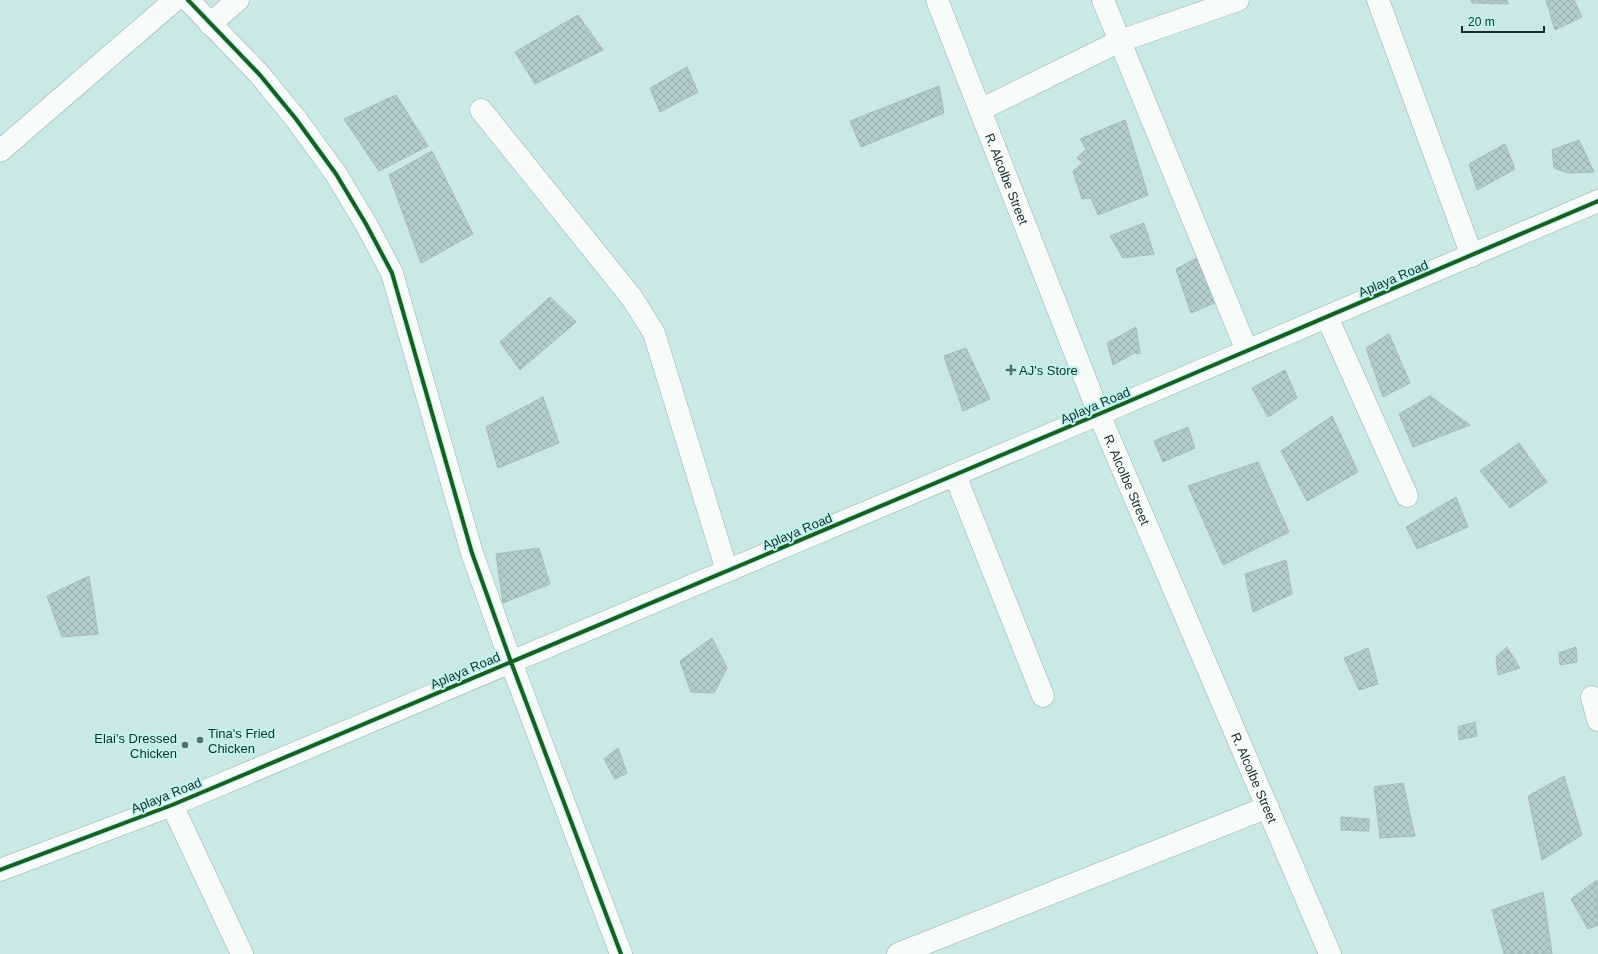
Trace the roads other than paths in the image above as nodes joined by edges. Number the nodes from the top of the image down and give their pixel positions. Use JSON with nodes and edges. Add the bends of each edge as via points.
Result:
{"nodes":[{"id":1,"x":174,"y":0,"type":"edge"},
{"id":2,"x":188,"y":0,"type":"edge"},
{"id":3,"x":238,"y":0,"type":"edge"},
{"id":4,"x":936,"y":0,"type":"edge"},
{"id":5,"x":1103,"y":0,"type":"edge"},
{"id":6,"x":1238,"y":0,"type":"edge"},
{"id":7,"x":1378,"y":0,"type":"edge"},
{"id":8,"x":210,"y":24,"type":"junction"},
{"id":9,"x":1120,"y":41,"type":"junction"},
{"id":10,"x":481,"y":110,"type":"dead end"},
{"id":11,"x":980,"y":110,"type":"junction"},
{"id":12,"x":0,"y":151,"type":"edge"},
{"id":13,"x":1598,"y":201,"type":"edge"},
{"id":14,"x":1472,"y":256,"type":"junction"},
{"id":15,"x":1328,"y":317,"type":"junction"},
{"id":16,"x":1247,"y":351,"type":"junction"},
{"id":17,"x":1099,"y":414,"type":"junction"},
{"id":18,"x":955,"y":475,"type":"junction"},
{"id":19,"x":1407,"y":496,"type":"dead end"},
{"id":20,"x":727,"y":571,"type":"junction"},
{"id":21,"x":511,"y":662,"type":"junction"},
{"id":22,"x":1043,"y":696,"type":"dead end"},
{"id":23,"x":1592,"y":697,"type":"dead end"},
{"id":24,"x":1598,"y":720,"type":"edge"},
{"id":25,"x":172,"y":804,"type":"junction"},
{"id":26,"x":1268,"y":807,"type":"junction"},
{"id":27,"x":0,"y":870,"type":"edge"},
{"id":28,"x":912,"y":951,"type":"edge"},
{"id":29,"x":242,"y":954,"type":"edge"},
{"id":30,"x":622,"y":954,"type":"edge"},
{"id":31,"x":1330,"y":954,"type":"edge"}],
"edges":[{"from":1,"to":12,"type":"street"},
{"from":2,"to":8,"type":"street"},
{"from":3,"to":8,"type":"street"},
{"from":4,"to":11,"type":"street","name":"R. Alcolbe Street"},
{"from":5,"to":9,"type":"street"},
{"from":6,"to":9,"type":"street"},
{"from":7,"to":14,"type":"street"},
{"from":8,"to":21,"type":"street","via":[[260,75],[301,125],[336,174],[392,273],[472,553]]},
{"from":9,"to":11,"type":"street"},
{"from":9,"to":16,"type":"street"},
{"from":10,"to":20,"type":"street","via":[[632,298],[654,333]]},
{"from":11,"to":17,"type":"street","name":"R. Alcolbe Street"},
{"from":13,"to":14,"type":"street","name":"Aplaya Road"},
{"from":14,"to":15,"type":"street","name":"Aplaya Road"},
{"from":15,"to":16,"type":"street","name":"Aplaya Road"},
{"from":15,"to":19,"type":"street"},
{"from":16,"to":17,"type":"street","name":"Aplaya Road"},
{"from":17,"to":18,"type":"street","name":"Aplaya Road"},
{"from":17,"to":26,"type":"street","name":"R. Alcolbe Street"},
{"from":18,"to":20,"type":"street","name":"Aplaya Road"},
{"from":18,"to":22,"type":"street"},
{"from":20,"to":21,"type":"street","name":"Aplaya Road"},
{"from":21,"to":25,"type":"street","name":"Aplaya Road"},
{"from":21,"to":30,"type":"street"},
{"from":23,"to":24,"type":"street"},
{"from":25,"to":27,"type":"street","name":"Aplaya Road"},
{"from":25,"to":29,"type":"street"},
{"from":26,"to":28,"type":"street"},
{"from":26,"to":31,"type":"street","name":"R. Alcolbe Street"}]}
